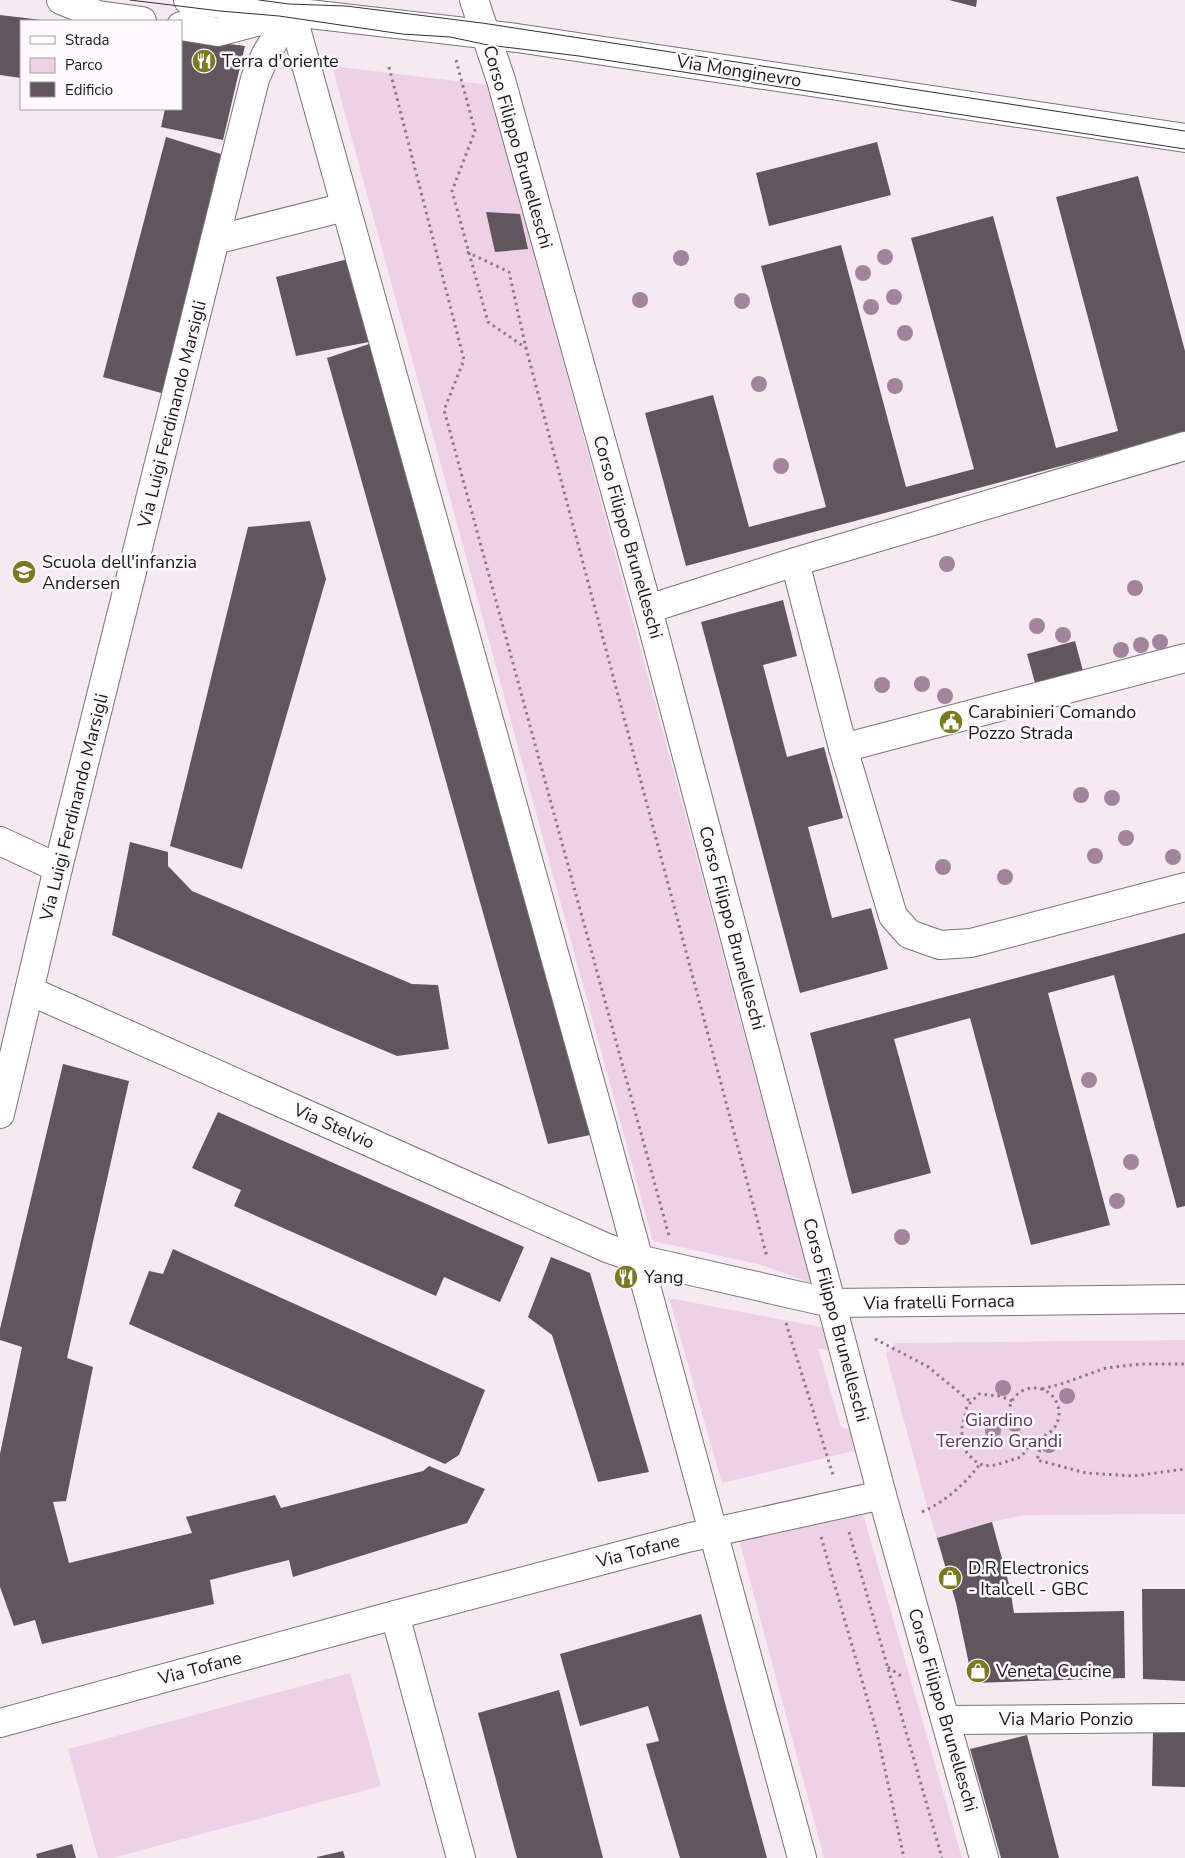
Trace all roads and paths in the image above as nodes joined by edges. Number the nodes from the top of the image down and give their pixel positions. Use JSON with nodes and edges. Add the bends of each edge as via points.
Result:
{"nodes":[{"id":1,"x":61,"y":0,"type":"edge"},
{"id":2,"x":188,"y":0,"type":"edge"},
{"id":3,"x":474,"y":0,"type":"edge"},
{"id":4,"x":290,"y":6,"type":"edge"},
{"id":5,"x":135,"y":20,"type":"edge"},
{"id":6,"x":182,"y":26,"type":"edge"},
{"id":7,"x":448,"y":30,"type":"junction"},
{"id":8,"x":485,"y":33,"type":"junction"},
{"id":9,"x":389,"y":67,"type":"dead end"},
{"id":10,"x":1185,"y":138,"type":"edge"},
{"id":11,"x":346,"y":207,"type":"junction"},
{"id":12,"x":215,"y":240,"type":"junction"},
{"id":13,"x":467,"y":252,"type":"junction"},
{"id":14,"x":526,"y":348,"type":"junction"},
{"id":15,"x":1185,"y":446,"type":"edge"},
{"id":16,"x":795,"y":562,"type":"junction"},
{"id":17,"x":648,"y":609,"type":"junction"},
{"id":18,"x":1185,"y":658,"type":"edge"},
{"id":19,"x":843,"y":748,"type":"junction"},
{"id":20,"x":0,"y":841,"type":"edge"},
{"id":21,"x":58,"y":868,"type":"junction"},
{"id":22,"x":1185,"y":887,"type":"edge"},
{"id":23,"x":30,"y":990,"type":"junction"},
{"id":24,"x":0,"y":1114,"type":"edge"},
{"id":25,"x":638,"y":1259,"type":"junction"},
{"id":26,"x":677,"y":1268,"type":"junction"},
{"id":27,"x":776,"y":1290,"type":"junction"},
{"id":28,"x":1185,"y":1299,"type":"edge"},
{"id":29,"x":831,"y":1303,"type":"junction"},
{"id":30,"x":875,"y":1339,"type":"dead end"},
{"id":31,"x":1185,"y":1364,"type":"edge"},
{"id":32,"x":1041,"y":1389,"type":"junction"},
{"id":33,"x":1012,"y":1401,"type":"junction"},
{"id":34,"x":971,"y":1402,"type":"junction"},
{"id":35,"x":1043,"y":1437,"type":"junction"},
{"id":36,"x":1035,"y":1438,"type":"junction"},
{"id":37,"x":980,"y":1464,"type":"junction"},
{"id":38,"x":1185,"y":1469,"type":"edge"},
{"id":39,"x":882,"y":1496,"type":"junction"},
{"id":40,"x":842,"y":1504,"type":"junction"},
{"id":41,"x":814,"y":1510,"type":"junction"},
{"id":42,"x":922,"y":1512,"type":"dead end"},
{"id":43,"x":714,"y":1531,"type":"junction"},
{"id":44,"x":395,"y":1615,"type":"junction"},
{"id":45,"x":1185,"y":1718,"type":"edge"},
{"id":46,"x":946,"y":1720,"type":"junction"},
{"id":47,"x":2,"y":1721,"type":"edge"},
{"id":48,"x":461,"y":1858,"type":"edge"},
{"id":49,"x":802,"y":1858,"type":"edge"},
{"id":50,"x":904,"y":1858,"type":"edge"},
{"id":51,"x":942,"y":1858,"type":"edge"},
{"id":52,"x":984,"y":1858,"type":"edge"}],
"edges":[{"from":1,"to":5,"type":"street","via":[[98,15]]},
{"from":2,"to":4,"type":"street","name":"Via Monginevro"},
{"from":3,"to":8,"type":"street","name":"Corso Filippo Brunelleschi"},
{"from":4,"to":6,"type":"street","name":"Via Monginevro","via":[[218,32]]},
{"from":4,"to":7,"type":"street","name":"Via Monginevro"},
{"from":4,"to":11,"type":"street"},
{"from":4,"to":12,"type":"street","name":"Via Luigi Ferdinando Marsigli","via":[[256,79]]},
{"from":7,"to":8,"type":"street","name":"Via Monginevro"},
{"from":7,"to":13,"type":"path","via":[[475,131],[452,191]]},
{"from":8,"to":10,"type":"street","name":"Via Monginevro"},
{"from":8,"to":17,"type":"street","name":"Corso Filippo Brunelleschi"},
{"from":9,"to":26,"type":"path","via":[[464,360],[444,410]]},
{"from":11,"to":12,"type":"street"},
{"from":11,"to":25,"type":"street"},
{"from":12,"to":21,"type":"street","name":"Via Luigi Ferdinando Marsigli"},
{"from":13,"to":14,"type":"path","via":[[488,322]]},
{"from":13,"to":14,"type":"path","via":[[509,272]]},
{"from":14,"to":27,"type":"path"},
{"from":15,"to":16,"type":"street"},
{"from":16,"to":17,"type":"street"},
{"from":16,"to":19,"type":"street"},
{"from":17,"to":29,"type":"street","name":"Corso Filippo Brunelleschi"},
{"from":18,"to":19,"type":"street"},
{"from":19,"to":22,"type":"street","via":[[893,916],[909,934],[940,945],[971,943]]},
{"from":20,"to":21,"type":"street"},
{"from":21,"to":23,"type":"street","name":"Via Luigi Ferdinando Marsigli"},
{"from":23,"to":24,"type":"street","name":"Via Luigi Ferdinando Marsigli"},
{"from":23,"to":25,"type":"street","name":"Via Stelvio","via":[[606,1248]]},
{"from":25,"to":26,"type":"street","name":"Via fratelli Fornaca"},
{"from":25,"to":43,"type":"street"},
{"from":26,"to":27,"type":"street","name":"Via fratelli Fornaca"},
{"from":27,"to":29,"type":"street","name":"Via fratelli Fornaca"},
{"from":27,"to":40,"type":"path"},
{"from":28,"to":29,"type":"street","name":"Via fratelli Fornaca"},
{"from":29,"to":39,"type":"street","name":"Corso Filippo Brunelleschi"},
{"from":30,"to":34,"type":"path","via":[[927,1366]]},
{"from":31,"to":32,"type":"path","via":[[1106,1368]]},
{"from":32,"to":33,"type":"path","via":[[1024,1390]]},
{"from":32,"to":35,"type":"path","via":[[1054,1397],[1060,1412],[1055,1427]]},
{"from":33,"to":34,"type":"path","via":[[979,1394]]},
{"from":33,"to":36,"type":"path","via":[[1009,1415],[1013,1427],[1026,1438]]},
{"from":34,"to":37,"type":"path","via":[[962,1427],[962,1440],[967,1453]]},
{"from":35,"to":36,"type":"path"},
{"from":35,"to":38,"type":"path","via":[[1037,1460],[1086,1473],[1134,1476]]},
{"from":36,"to":37,"type":"path","via":[[1020,1457],[996,1464]]},
{"from":37,"to":42,"type":"path","via":[[968,1480],[950,1495]]},
{"from":39,"to":40,"type":"street","name":"Via Tofane"},
{"from":39,"to":46,"type":"street","name":"Corso Filippo Brunelleschi"},
{"from":40,"to":41,"type":"street","name":"Via Tofane"},
{"from":40,"to":51,"type":"path"},
{"from":41,"to":43,"type":"street","name":"Via Tofane"},
{"from":41,"to":50,"type":"path","via":[[877,1734]]},
{"from":43,"to":44,"type":"street","name":"Via Tofane"},
{"from":43,"to":49,"type":"street"},
{"from":44,"to":47,"type":"street","name":"Via Tofane"},
{"from":44,"to":48,"type":"street"},
{"from":45,"to":46,"type":"street","name":"Via Mario Ponzio"},
{"from":46,"to":52,"type":"street","name":"Corso Filippo Brunelleschi"}]}
